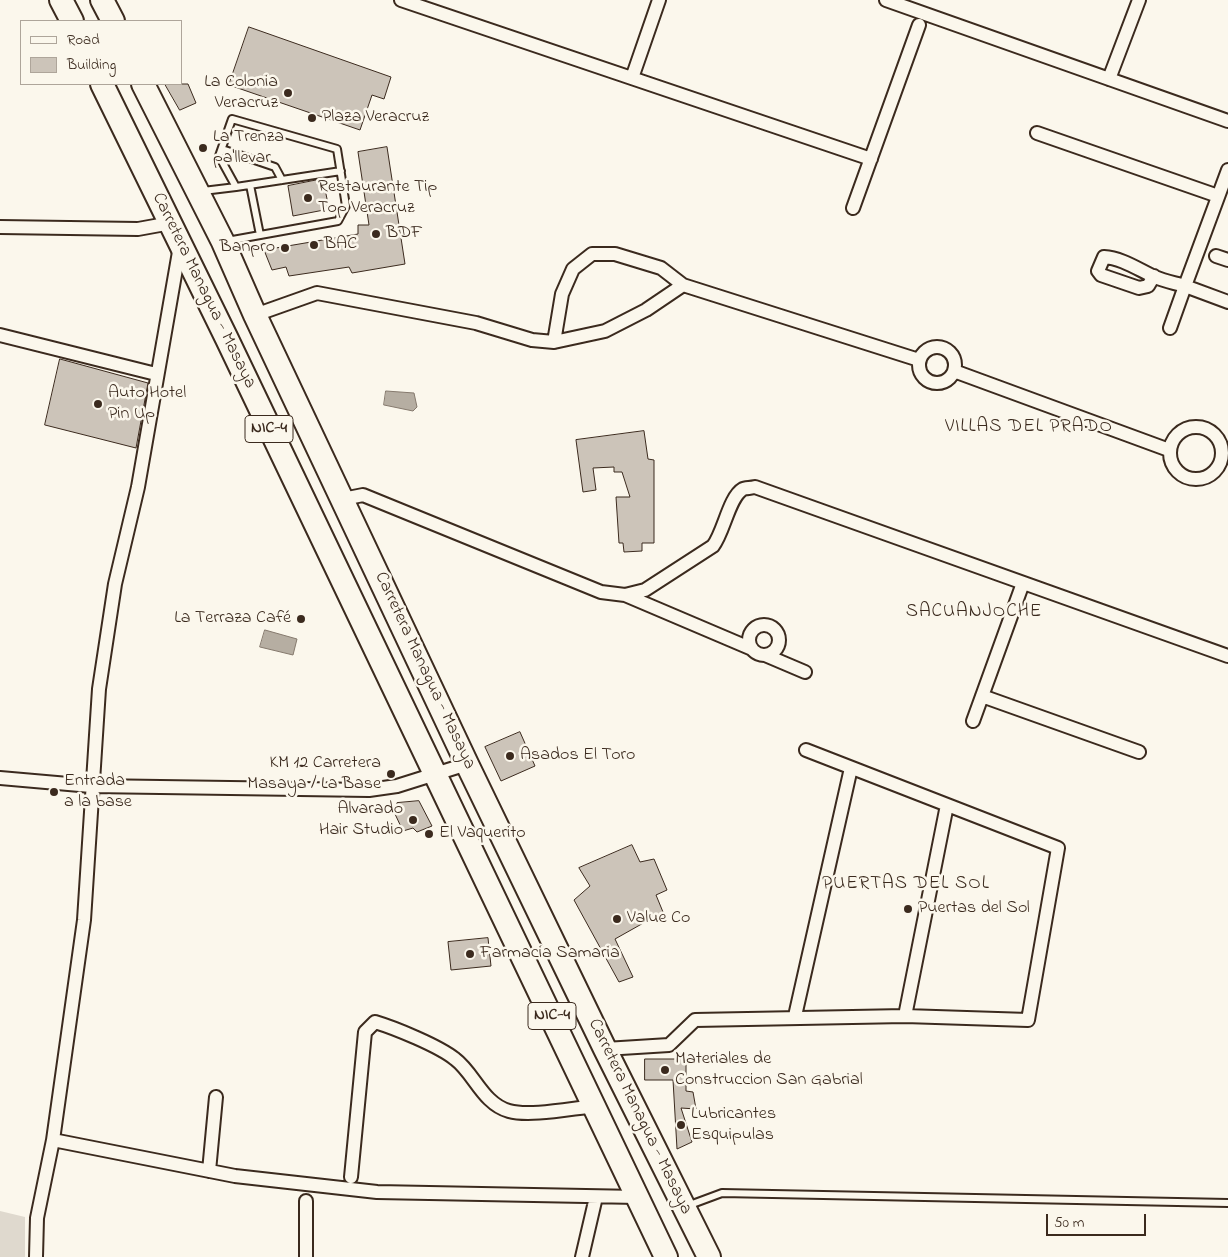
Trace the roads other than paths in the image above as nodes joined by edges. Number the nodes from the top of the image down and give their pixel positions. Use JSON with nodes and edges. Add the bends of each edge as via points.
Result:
{"nodes":[{"id":1,"x":62,"y":0,"type":"edge"},
{"id":2,"x":102,"y":0,"type":"edge"},
{"id":3,"x":401,"y":0,"type":"edge"},
{"id":4,"x":659,"y":0,"type":"edge"},
{"id":5,"x":1139,"y":0,"type":"edge"},
{"id":6,"x":894,"y":1,"type":"edge"},
{"id":7,"x":72,"y":20,"type":"edge"},
{"id":8,"x":112,"y":20,"type":"edge"},
{"id":9,"x":919,"y":25,"type":"dead end"},
{"id":10,"x":632,"y":78,"type":"junction"},
{"id":11,"x":1109,"y":79,"type":"junction"},
{"id":12,"x":102,"y":85,"type":"edge"},
{"id":13,"x":144,"y":85,"type":"edge"},
{"id":14,"x":1228,"y":121,"type":"edge"},
{"id":15,"x":165,"y":128,"type":"junction"},
{"id":16,"x":1037,"y":133,"type":"dead end"},
{"id":17,"x":128,"y":137,"type":"junction"},
{"id":18,"x":222,"y":148,"type":"junction"},
{"id":19,"x":871,"y":159,"type":"junction"},
{"id":20,"x":186,"y":170,"type":"junction"},
{"id":21,"x":1228,"y":170,"type":"edge"},
{"id":22,"x":341,"y":171,"type":"junction"},
{"id":23,"x":282,"y":180,"type":"junction"},
{"id":24,"x":250,"y":185,"type":"junction"},
{"id":25,"x":236,"y":187,"type":"junction"},
{"id":26,"x":153,"y":188,"type":"junction"},
{"id":27,"x":199,"y":192,"type":"junction"},
{"id":28,"x":1218,"y":196,"type":"junction"},
{"id":29,"x":853,"y":208,"type":"dead end"},
{"id":30,"x":0,"y":227,"type":"edge"},
{"id":31,"x":176,"y":233,"type":"junction"},
{"id":32,"x":260,"y":235,"type":"junction"},
{"id":33,"x":223,"y":242,"type":"junction"},
{"id":34,"x":1154,"y":276,"type":"dead end"},
{"id":35,"x":683,"y":285,"type":"junction"},
{"id":36,"x":1185,"y":286,"type":"junction"},
{"id":37,"x":1228,"y":302,"type":"edge"},
{"id":38,"x":255,"y":315,"type":"junction"},
{"id":39,"x":1170,"y":328,"type":"dead end"},
{"id":40,"x":0,"y":335,"type":"edge"},
{"id":41,"x":554,"y":342,"type":"junction"},
{"id":42,"x":920,"y":360,"type":"junction"},
{"id":43,"x":954,"y":371,"type":"junction"},
{"id":44,"x":156,"y":374,"type":"junction"},
{"id":45,"x":1169,"y":450,"type":"junction"},
{"id":46,"x":343,"y":498,"type":"junction"},
{"id":47,"x":1023,"y":583,"type":"junction"},
{"id":48,"x":625,"y":595,"type":"junction"},
{"id":49,"x":752,"y":649,"type":"junction"},
{"id":50,"x":765,"y":656,"type":"junction"},
{"id":51,"x":1228,"y":656,"type":"edge"},
{"id":52,"x":805,"y":672,"type":"dead end"},
{"id":53,"x":982,"y":696,"type":"junction"},
{"id":54,"x":973,"y":721,"type":"dead end"},
{"id":55,"x":806,"y":750,"type":"dead end"},
{"id":56,"x":1139,"y":752,"type":"dead end"},
{"id":57,"x":467,"y":764,"type":"junction"},
{"id":58,"x":851,"y":768,"type":"junction"},
{"id":59,"x":435,"y":776,"type":"junction"},
{"id":60,"x":0,"y":778,"type":"edge"},
{"id":61,"x":91,"y":786,"type":"junction"},
{"id":62,"x":948,"y":805,"type":"junction"},
{"id":63,"x":795,"y":1016,"type":"junction"},
{"id":64,"x":905,"y":1016,"type":"junction"},
{"id":65,"x":605,"y":1049,"type":"junction"},
{"id":66,"x":622,"y":1083,"type":"junction"},
{"id":67,"x":216,"y":1097,"type":"dead end"},
{"id":68,"x":593,"y":1099,"type":"junction"},
{"id":69,"x":635,"y":1110,"type":"junction"},
{"id":70,"x":608,"y":1132,"type":"junction"},
{"id":71,"x":53,"y":1140,"type":"junction"},
{"id":72,"x":209,"y":1171,"type":"junction"},
{"id":73,"x":351,"y":1177,"type":"dead end"},
{"id":74,"x":596,"y":1197,"type":"junction"},
{"id":75,"x":638,"y":1197,"type":"junction"},
{"id":76,"x":306,"y":1201,"type":"dead end"},
{"id":77,"x":1228,"y":1203,"type":"edge"},
{"id":78,"x":683,"y":1207,"type":"junction"},
{"id":79,"x":709,"y":1252,"type":"edge"},
{"id":80,"x":36,"y":1257,"type":"edge"},
{"id":81,"x":306,"y":1257,"type":"edge"},
{"id":82,"x":582,"y":1257,"type":"edge"},
{"id":83,"x":666,"y":1257,"type":"edge"}],
"edges":[{"from":1,"to":7,"type":"highway"},
{"from":2,"to":8,"type":"highway"},
{"from":3,"to":10,"type":"street"},
{"from":4,"to":10,"type":"street"},
{"from":5,"to":11,"type":"street"},
{"from":6,"to":11,"type":"street"},
{"from":9,"to":19,"type":"street"},
{"from":10,"to":19,"type":"street"},
{"from":11,"to":14,"type":"street"},
{"from":12,"to":17,"type":"highway","name":"Carretera Managua - Masaya","number":"NIC-4"},
{"from":13,"to":15,"type":"highway","name":"Carretera Managua - Masaya","number":"NIC-4"},
{"from":15,"to":17,"type":"highway","via":[[164,144],[151,154],[141,151]]},
{"from":15,"to":20,"type":"highway","name":"Carretera Managua - Masaya","number":"NIC-4"},
{"from":16,"to":28,"type":"street"},
{"from":17,"to":26,"type":"highway","name":"Carretera Managua - Masaya","number":"NIC-4"},
{"from":18,"to":22,"type":"lane","via":[[232,119],[337,149]]},
{"from":18,"to":23,"type":"lane","via":[[275,167]]},
{"from":18,"to":25,"type":"lane","via":[[219,156]]},
{"from":19,"to":29,"type":"street"},
{"from":20,"to":26,"type":"highway","via":[[161,171]]},
{"from":20,"to":27,"type":"highway","name":"Carretera Managua - Masaya","number":"NIC-4"},
{"from":21,"to":28,"type":"street"},
{"from":22,"to":23,"type":"lane"},
{"from":22,"to":32,"type":"lane","via":[[346,206],[338,221]]},
{"from":23,"to":24,"type":"lane"},
{"from":24,"to":25,"type":"lane"},
{"from":24,"to":32,"type":"lane"},
{"from":25,"to":27,"type":"lane"},
{"from":26,"to":31,"type":"highway","name":"Carretera Managua - Masaya","number":"NIC-4"},
{"from":27,"to":33,"type":"highway","name":"Carretera Managua - Masaya","number":"NIC-4"},
{"from":28,"to":36,"type":"street"},
{"from":30,"to":31,"type":"street","via":[[138,229]]},
{"from":31,"to":44,"type":"street"},
{"from":31,"to":59,"type":"highway","name":"Carretera Managua - Masaya","number":"NIC-4"},
{"from":32,"to":33,"type":"lane"},
{"from":33,"to":38,"type":"highway","name":"Carretera Managua - Masaya","number":"NIC-4"},
{"from":34,"to":36,"type":"street"},
{"from":35,"to":41,"type":"street","via":[[605,332]]},
{"from":35,"to":41,"type":"street","via":[[661,268],[615,254],[592,254],[573,269],[562,294]]},
{"from":35,"to":42,"type":"street"},
{"from":36,"to":37,"type":"street"},
{"from":36,"to":39,"type":"street"},
{"from":38,"to":41,"type":"street","via":[[317,293]]},
{"from":38,"to":46,"type":"highway","name":"Carretera Managua - Masaya","number":"NIC-4"},
{"from":40,"to":44,"type":"street"},
{"from":42,"to":43,"type":"street","via":[[920,372],[928,381],[946,380]]},
{"from":42,"to":43,"type":"street","via":[[926,351],[942,348],[954,360]]},
{"from":43,"to":45,"type":"street"},
{"from":44,"to":61,"type":"street","via":[[138,487],[115,584],[98,689]]},
{"from":45,"to":45,"type":"street","via":[[1173,467],[1187,479],[1206,478],[1222,458],[1215,435],[1200,427],[1183,430]]},
{"from":46,"to":48,"type":"street","via":[[363,495],[601,592]]},
{"from":46,"to":57,"type":"highway","name":"Carretera Managua - Masaya","number":"NIC-4"},
{"from":47,"to":48,"type":"street","via":[[754,487],[743,489],[734,498],[720,537],[713,546],[645,590]]},
{"from":47,"to":51,"type":"street"},
{"from":47,"to":53,"type":"street"},
{"from":48,"to":49,"type":"street"},
{"from":49,"to":50,"type":"street"},
{"from":49,"to":50,"type":"street","via":[[749,639],[753,630],[762,625],[772,628],[779,635],[779,644],[774,652]]},
{"from":50,"to":52,"type":"street"},
{"from":53,"to":54,"type":"street"},
{"from":53,"to":56,"type":"street"},
{"from":55,"to":58,"type":"street"},
{"from":57,"to":59,"type":"street"},
{"from":57,"to":65,"type":"highway","name":"Carretera Managua - Masaya","number":"NIC-4"},
{"from":58,"to":62,"type":"street"},
{"from":58,"to":63,"type":"street"},
{"from":59,"to":61,"type":"street","via":[[369,790]]},
{"from":59,"to":68,"type":"highway","name":"Carretera Managua - Masaya","number":"NIC-4"},
{"from":60,"to":61,"type":"street"},
{"from":61,"to":71,"type":"street","via":[[84,920]]},
{"from":62,"to":64,"type":"street"},
{"from":62,"to":64,"type":"street","via":[[1058,848],[1028,1020]]},
{"from":63,"to":64,"type":"street"},
{"from":63,"to":65,"type":"street","via":[[695,1020],[669,1045]]},
{"from":65,"to":66,"type":"highway","name":"Carretera Managua - Masaya","number":"NIC-4"},
{"from":66,"to":68,"type":"highway","via":[[612,1095]]},
{"from":66,"to":69,"type":"highway","name":"Carretera Managua - Masaya","number":"NIC-4"},
{"from":67,"to":72,"type":"street"},
{"from":68,"to":70,"type":"highway","name":"Carretera Managua - Masaya","number":"NIC-4"},
{"from":68,"to":73,"type":"street","via":[[535,1112],[508,1111],[494,1104],[455,1059],[393,1027],[375,1022],[365,1032]]},
{"from":69,"to":70,"type":"highway","via":[[627,1108],[615,1115]]},
{"from":69,"to":78,"type":"highway","name":"Carretera Managua - Masaya","number":"NIC-4"},
{"from":70,"to":75,"type":"highway","name":"Carretera Managua - Masaya","number":"NIC-4"},
{"from":71,"to":72,"type":"street"},
{"from":71,"to":80,"type":"street","via":[[37,1218]]},
{"from":72,"to":74,"type":"street","via":[[377,1192]]},
{"from":74,"to":75,"type":"street"},
{"from":74,"to":82,"type":"street"},
{"from":75,"to":83,"type":"highway","name":"Carretera Managua - Masaya","number":"NIC-4"},
{"from":76,"to":81,"type":"street"},
{"from":77,"to":78,"type":"lane","via":[[722,1194]]},
{"from":78,"to":79,"type":"highway","name":"Carretera Managua - Masaya","number":"NIC-4"}]}
